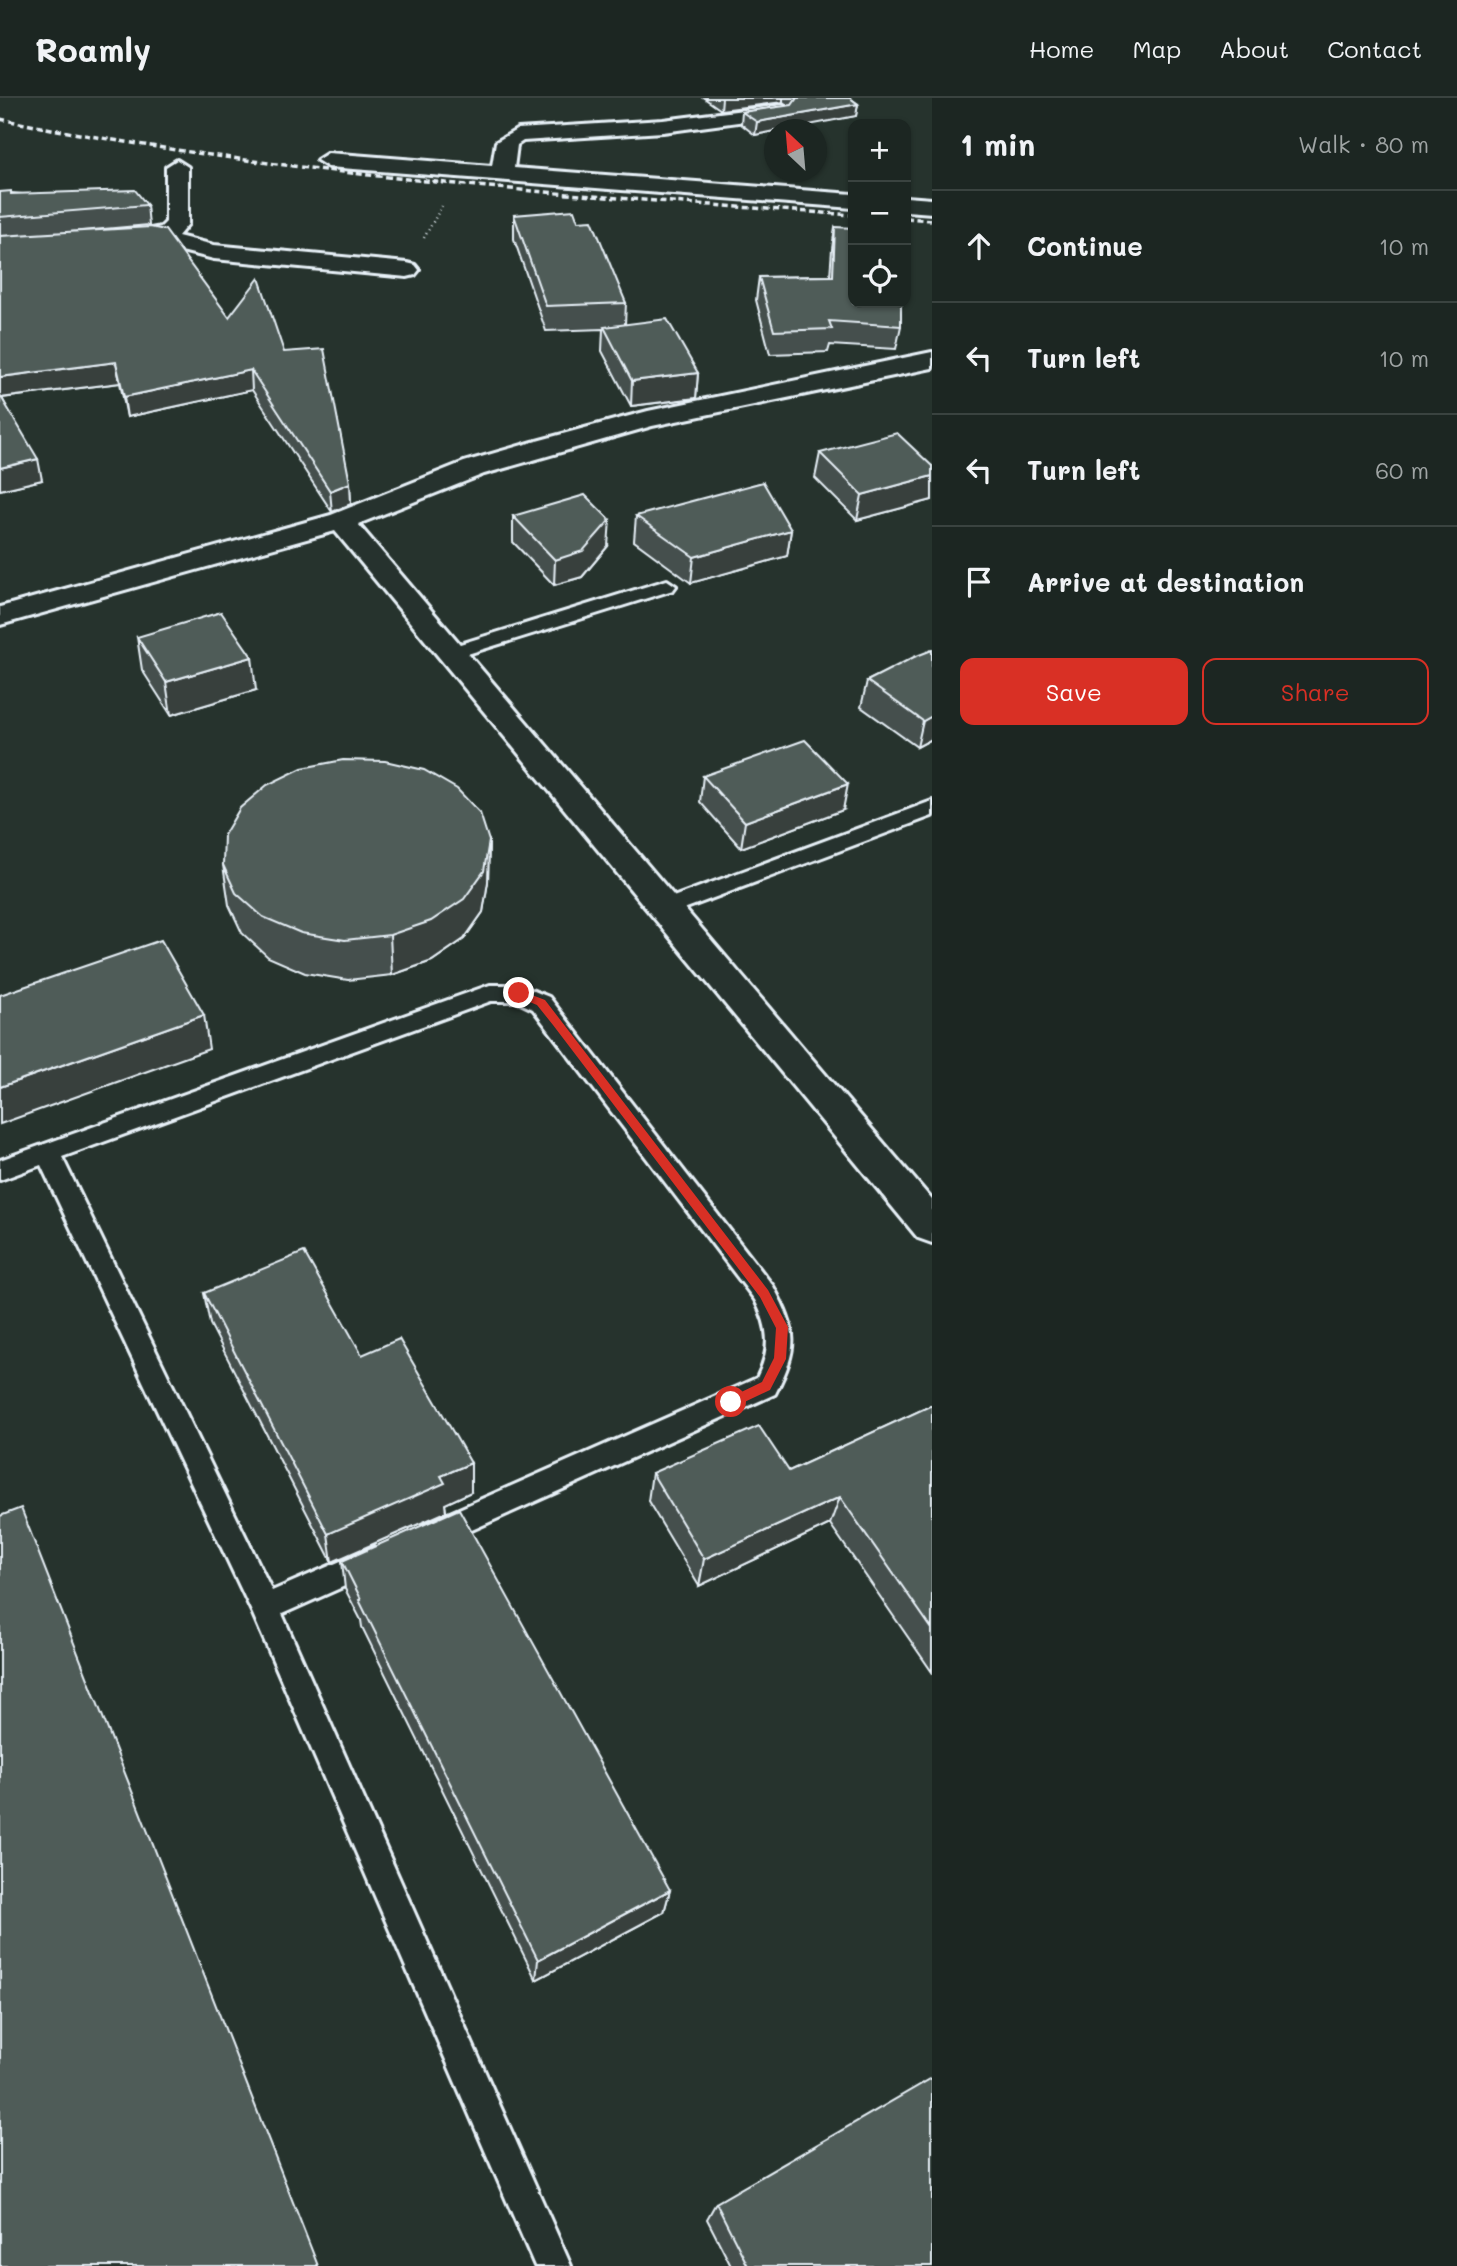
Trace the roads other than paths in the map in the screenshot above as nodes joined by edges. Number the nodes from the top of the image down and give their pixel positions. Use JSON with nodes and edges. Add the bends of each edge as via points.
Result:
{"nodes":[{"id":1,"x":783,"y":111,"type":"edge"},
{"id":2,"x":328,"y":160,"type":"dead end"},
{"id":3,"x":177,"y":167,"type":"dead end"},
{"id":4,"x":502,"y":175,"type":"junction"},
{"id":5,"x":848,"y":201,"type":"edge"},
{"id":6,"x":911,"y":204,"type":"edge"},
{"id":7,"x":932,"y":206,"type":"edge"},
{"id":8,"x":153,"y":237,"type":"junction"},
{"id":9,"x":113,"y":239,"type":"edge"},
{"id":10,"x":407,"y":270,"type":"road end"},
{"id":11,"x":932,"y":360,"type":"edge"},
{"id":12,"x":341,"y":521,"type":"junction"},
{"id":13,"x":667,"y":586,"type":"dead end"},
{"id":14,"x":0,"y":616,"type":"edge"},
{"id":15,"x":451,"y":653,"type":"junction"},
{"id":16,"x":932,"y":808,"type":"edge"},
{"id":17,"x":665,"y":908,"type":"junction"},
{"id":18,"x":48,"y":1153,"type":"junction"},
{"id":19,"x":0,"y":1170,"type":"edge"},
{"id":20,"x":932,"y":1227,"type":"edge"},
{"id":21,"x":416,"y":1541,"type":"edge"},
{"id":22,"x":391,"y":1553,"type":"edge"},
{"id":23,"x":265,"y":1608,"type":"junction"},
{"id":24,"x":553,"y":2266,"type":"edge"}],
"edges":[{"from":1,"to":4,"type":"street","via":[[690,124],[518,135],[507,142]]},
{"from":2,"to":4,"type":"street"},
{"from":3,"to":8,"type":"street","via":[[177,224]]},
{"from":4,"to":5,"type":"street"},
{"from":6,"to":7,"type":"street"},
{"from":8,"to":9,"type":"street"},
{"from":8,"to":10,"type":"street","via":[[214,253]]},
{"from":11,"to":12,"type":"street","via":[[648,419],[474,468]]},
{"from":12,"to":14,"type":"street"},
{"from":12,"to":15,"type":"street"},
{"from":13,"to":15,"type":"lane"},
{"from":15,"to":17,"type":"street"},
{"from":16,"to":17,"type":"lane"},
{"from":17,"to":20,"type":"street"},
{"from":18,"to":19,"type":"lane"},
{"from":18,"to":21,"type":"lane","via":[[490,993],[519,993],[541,1003],[764,1293],[782,1327],[780,1359],[766,1386]]},
{"from":18,"to":23,"type":"lane"},
{"from":22,"to":23,"type":"lane"},
{"from":23,"to":24,"type":"lane"}]}
